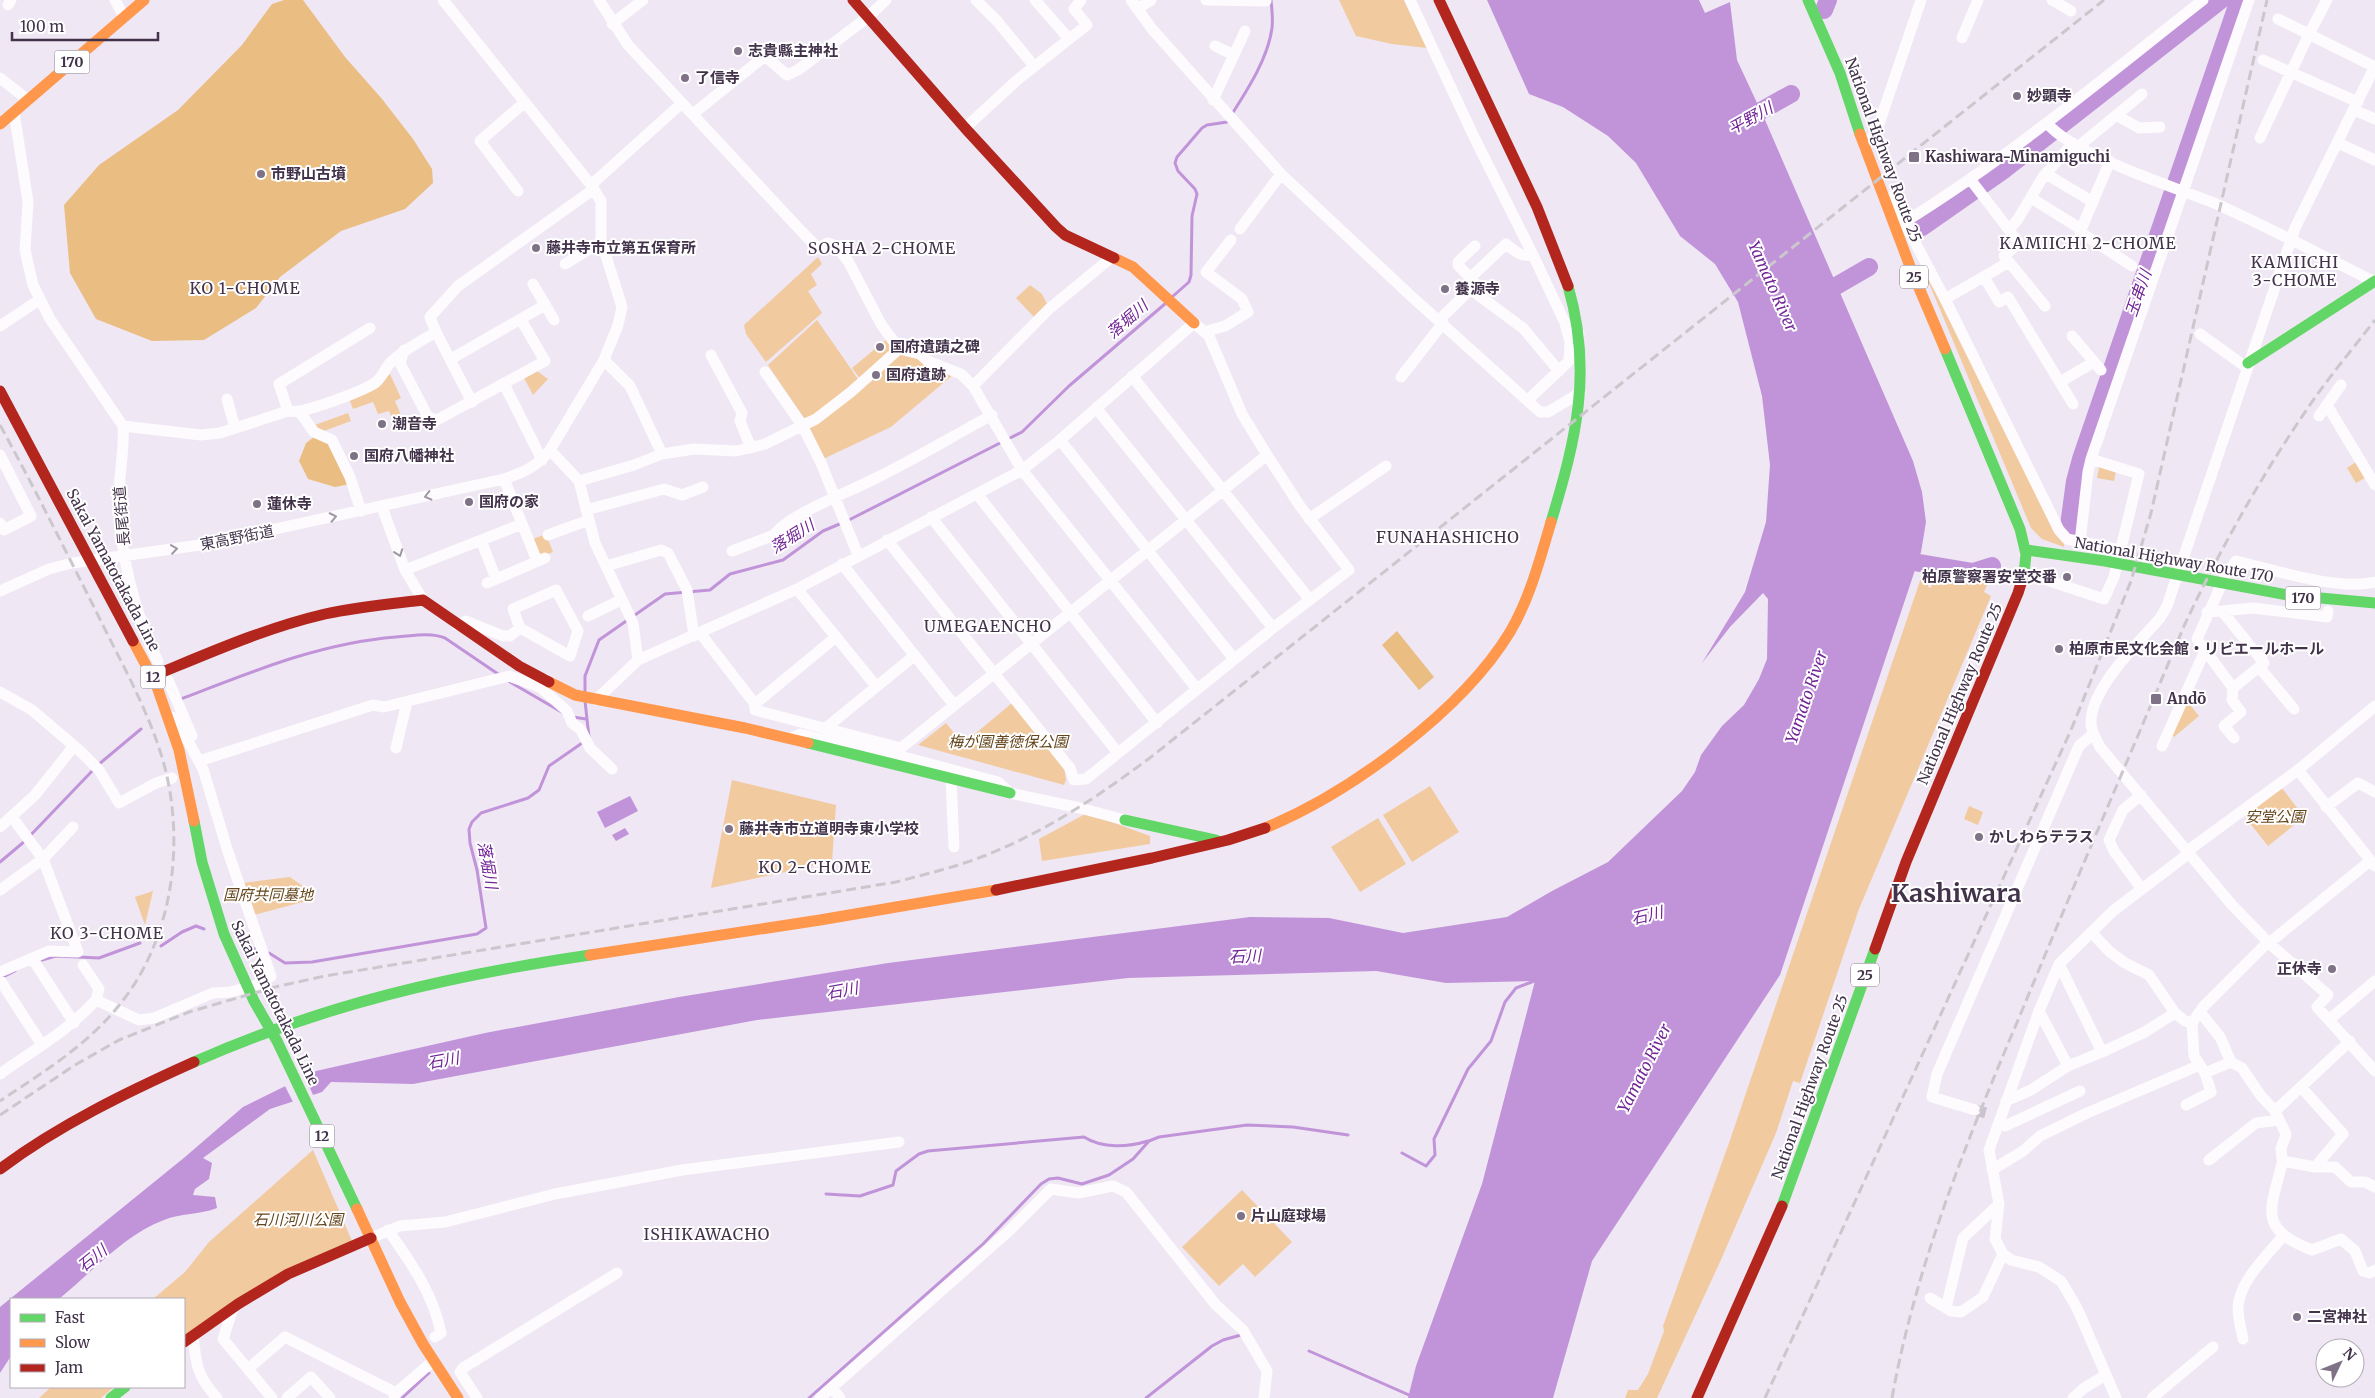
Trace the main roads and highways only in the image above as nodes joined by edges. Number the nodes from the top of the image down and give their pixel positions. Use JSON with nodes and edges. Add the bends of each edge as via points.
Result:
{"nodes":[{"id":1,"x":144,"y":0,"type":"edge"},
{"id":2,"x":853,"y":0,"type":"edge"},
{"id":3,"x":1439,"y":0,"type":"edge"},
{"id":4,"x":1812,"y":2,"type":"edge"},
{"id":5,"x":0,"y":124,"type":"edge"},
{"id":6,"x":2375,"y":282,"type":"edge"},
{"id":7,"x":1194,"y":323,"type":"road end"},
{"id":8,"x":2247,"y":365,"type":"road end"},
{"id":9,"x":0,"y":391,"type":"edge"},
{"id":10,"x":2027,"y":550,"type":"junction"},
{"id":11,"x":2375,"y":603,"type":"edge"},
{"id":12,"x":152,"y":676,"type":"junction"},
{"id":13,"x":1010,"y":794,"type":"road end"},
{"id":14,"x":1125,"y":820,"type":"road end"},
{"id":15,"x":1224,"y":841,"type":"junction"},
{"id":16,"x":1160,"y":843,"type":"junction"},
{"id":17,"x":269,"y":1030,"type":"junction"},
{"id":18,"x":0,"y":1169,"type":"edge"},
{"id":19,"x":370,"y":1234,"type":"junction"},
{"id":20,"x":188,"y":1339,"type":"edge"},
{"id":21,"x":124,"y":1388,"type":"edge"},
{"id":22,"x":111,"y":1398,"type":"edge"},
{"id":23,"x":458,"y":1398,"type":"edge"},
{"id":24,"x":1696,"y":1398,"type":"edge"}],
"edges":[{"from":1,"to":5,"type":"main road","number":"170"},
{"from":2,"to":7,"type":"main road","via":[[1056,227],[1065,235],[1133,267]]},
{"from":3,"to":15,"type":"main road","via":[[1560,259],[1578,334],[1580,393],[1566,470],[1544,547],[1510,631],[1453,699],[1360,774],[1291,816]]},
{"from":4,"to":10,"type":"main road","name":"National Highway Route 25","number":"25","via":[[1881,193]]},
{"from":6,"to":8,"type":"main road"},
{"from":9,"to":12,"type":"main road","name":"Sakai Yamatotakada Line","number":"12"},
{"from":10,"to":11,"type":"main road","name":"National Highway Route 170","number":"170","via":[[2317,600]]},
{"from":10,"to":24,"type":"main road","name":"National Highway Route 25","number":"25","via":[[2025,573],[1906,862],[1788,1193]]},
{"from":12,"to":13,"type":"main road","via":[[247,639],[316,617],[350,609],[424,600],[542,683],[575,695],[743,726]]},
{"from":12,"to":17,"type":"main road","name":"Sakai Yamatotakada Line","number":"12","via":[[179,750],[208,886],[224,934]]},
{"from":14,"to":16,"type":"main road"},
{"from":15,"to":16,"type":"main road"},
{"from":15,"to":16,"type":"main road"},
{"from":16,"to":17,"type":"main road","via":[[923,904],[518,966],[400,991]]},
{"from":17,"to":18,"type":"main road","via":[[164,1075],[40,1141]]},
{"from":17,"to":19,"type":"main road","name":"Sakai Yamatotakada Line","number":"12"},
{"from":19,"to":20,"type":"main road","via":[[304,1266]]},
{"from":19,"to":23,"type":"main road","name":"Sakai Yamatotakada Line","number":"12","via":[[400,1302]]},
{"from":21,"to":22,"type":"main road"}]}
